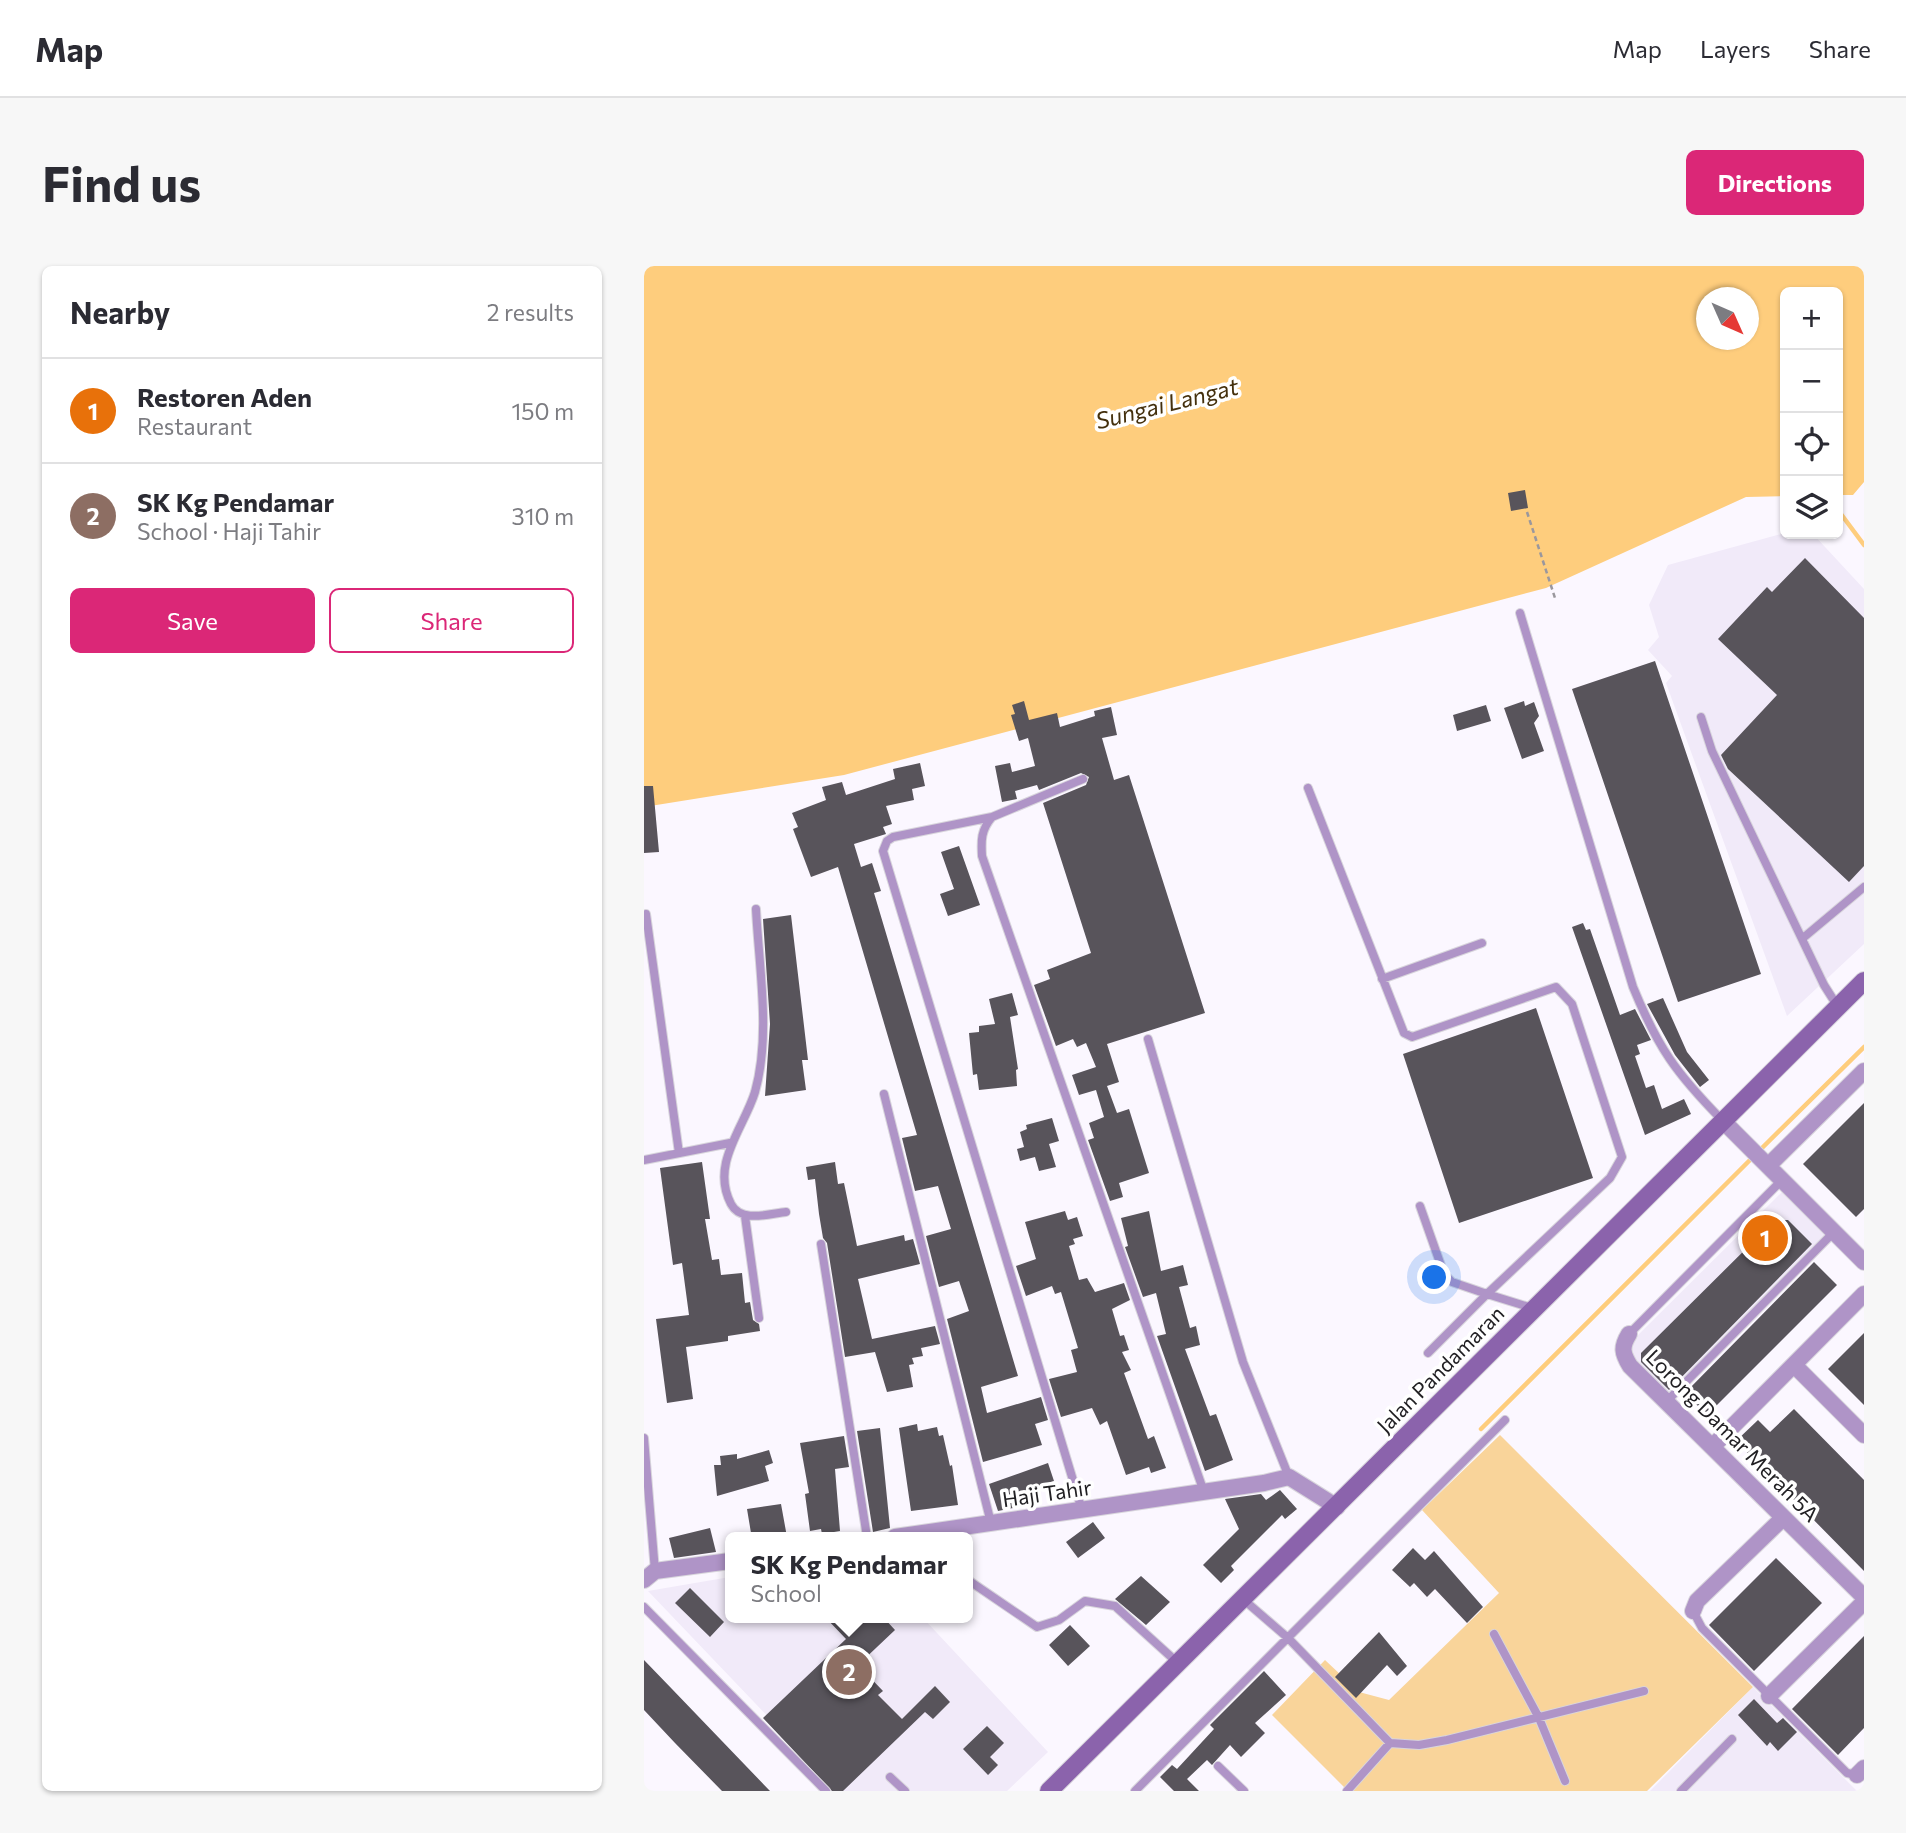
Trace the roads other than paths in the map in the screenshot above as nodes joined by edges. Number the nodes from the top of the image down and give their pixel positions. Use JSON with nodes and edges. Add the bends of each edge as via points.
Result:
{"nodes":[{"id":1,"x":1520,"y":612,"type":"dead end"},
{"id":2,"x":1701,"y":717,"type":"dead end"},
{"id":3,"x":1083,"y":779,"type":"dead end"},
{"id":4,"x":1308,"y":789,"type":"dead end"},
{"id":5,"x":992,"y":817,"type":"junction"},
{"id":6,"x":1864,"y":887,"type":"edge"},
{"id":7,"x":756,"y":909,"type":"dead end"},
{"id":8,"x":646,"y":914,"type":"dead end"},
{"id":9,"x":1803,"y":938,"type":"junction"},
{"id":10,"x":1482,"y":943,"type":"dead end"},
{"id":11,"x":1382,"y":979,"type":"junction"},
{"id":12,"x":1864,"y":981,"type":"edge"},
{"id":13,"x":1838,"y":1007,"type":"junction"},
{"id":14,"x":1148,"y":1040,"type":"dead end"},
{"id":15,"x":1864,"y":1070,"type":"edge"},
{"id":16,"x":884,"y":1094,"type":"dead end"},
{"id":17,"x":1723,"y":1121,"type":"junction"},
{"id":18,"x":730,"y":1143,"type":"junction"},
{"id":19,"x":679,"y":1153,"type":"junction"},
{"id":20,"x":1759,"y":1158,"type":"junction"},
{"id":21,"x":644,"y":1160,"type":"edge"},
{"id":22,"x":1782,"y":1180,"type":"junction"},
{"id":23,"x":1420,"y":1206,"type":"dead end"},
{"id":24,"x":786,"y":1212,"type":"dead end"},
{"id":25,"x":746,"y":1216,"type":"junction"},
{"id":26,"x":1834,"y":1232,"type":"junction"},
{"id":27,"x":821,"y":1244,"type":"dead end"},
{"id":28,"x":1864,"y":1262,"type":"edge"},
{"id":29,"x":1487,"y":1294,"type":"junction"},
{"id":30,"x":1864,"y":1294,"type":"edge"},
{"id":31,"x":1534,"y":1309,"type":"junction"},
{"id":32,"x":759,"y":1318,"type":"dead end"},
{"id":33,"x":1629,"y":1334,"type":"joint"},
{"id":34,"x":1428,"y":1353,"type":"dead end"},
{"id":35,"x":1794,"y":1365,"type":"junction"},
{"id":36,"x":1667,"y":1401,"type":"junction"},
{"id":37,"x":1505,"y":1420,"type":"dead end"},
{"id":38,"x":1864,"y":1435,"type":"edge"},
{"id":39,"x":644,"y":1438,"type":"edge"},
{"id":40,"x":1713,"y":1446,"type":"junction"},
{"id":41,"x":1289,"y":1477,"type":"junction"},
{"id":42,"x":1204,"y":1492,"type":"junction"},
{"id":43,"x":1337,"y":1507,"type":"junction"},
{"id":44,"x":1082,"y":1510,"type":"junction"},
{"id":45,"x":1783,"y":1518,"type":"junction"},
{"id":46,"x":991,"y":1523,"type":"junction"},
{"id":47,"x":866,"y":1532,"type":"edge"},
{"id":48,"x":929,"y":1532,"type":"edge"},
{"id":49,"x":725,"y":1562,"type":"edge"},
{"id":50,"x":650,"y":1576,"type":"edge"},
{"id":51,"x":973,"y":1583,"type":"edge"},
{"id":52,"x":1864,"y":1597,"type":"edge"},
{"id":53,"x":1244,"y":1600,"type":"junction"},
{"id":54,"x":1864,"y":1602,"type":"edge"},
{"id":55,"x":644,"y":1607,"type":"edge"},
{"id":56,"x":1693,"y":1611,"type":"joint"},
{"id":57,"x":1494,"y":1634,"type":"dead end"},
{"id":58,"x":1287,"y":1638,"type":"junction"},
{"id":59,"x":1179,"y":1664,"type":"junction"},
{"id":60,"x":1644,"y":1691,"type":"dead end"},
{"id":61,"x":1769,"y":1696,"type":"junction"},
{"id":62,"x":1539,"y":1718,"type":"junction"},
{"id":63,"x":1732,"y":1739,"type":"dead end"},
{"id":64,"x":1390,"y":1743,"type":"junction"},
{"id":65,"x":1218,"y":1766,"type":"dead end"},
{"id":66,"x":1860,"y":1772,"type":"edge"},
{"id":67,"x":890,"y":1777,"type":"dead end"},
{"id":68,"x":1565,"y":1781,"type":"dead end"},
{"id":69,"x":826,"y":1791,"type":"edge"},
{"id":70,"x":905,"y":1791,"type":"edge"},
{"id":71,"x":1049,"y":1791,"type":"edge"},
{"id":72,"x":1135,"y":1791,"type":"edge"},
{"id":73,"x":1244,"y":1791,"type":"edge"},
{"id":74,"x":1347,"y":1791,"type":"edge"},
{"id":75,"x":1681,"y":1791,"type":"edge"}],
"edges":[{"from":1,"to":17,"type":"lane","via":[[1633,987],[1670,1063]]},
{"from":2,"to":9,"type":"lane","via":[[1712,751]]},
{"from":3,"to":5,"type":"lane"},
{"from":4,"to":11,"type":"lane"},
{"from":5,"to":42,"type":"lane","via":[[984,826],[982,856]]},
{"from":5,"to":44,"type":"lane","via":[[893,837],[884,851]]},
{"from":6,"to":9,"type":"lane"},
{"from":7,"to":18,"type":"lane","via":[[761,1065],[755,1093]]},
{"from":8,"to":19,"type":"lane"},
{"from":9,"to":13,"type":"lane"},
{"from":10,"to":11,"type":"lane"},
{"from":11,"to":29,"type":"lane","via":[[1404,1033],[1412,1037],[1545,989],[1562,990],[1572,1004],[1620,1144],[1622,1157],[1610,1178]]},
{"from":12,"to":13,"type":"main road","name":"Jalan Pandamaran"},
{"from":13,"to":17,"type":"main road","name":"Jalan Pandamaran"},
{"from":14,"to":41,"type":"lane","via":[[1243,1363]]},
{"from":15,"to":20,"type":"street"},
{"from":16,"to":46,"type":"lane"},
{"from":17,"to":20,"type":"street"},
{"from":17,"to":31,"type":"main road","name":"Jalan Pandamaran"},
{"from":18,"to":19,"type":"lane"},
{"from":18,"to":25,"type":"lane","via":[[728,1196],[736,1212]]},
{"from":19,"to":21,"type":"lane"},
{"from":20,"to":22,"type":"street"},
{"from":22,"to":26,"type":"street"},
{"from":22,"to":33,"type":"lane","name":"Lorong Damar Merah 5A"},
{"from":23,"to":29,"type":"lane","via":[[1444,1273],[1452,1282]]},
{"from":24,"to":25,"type":"lane"},
{"from":25,"to":32,"type":"lane"},
{"from":26,"to":28,"type":"street"},
{"from":26,"to":36,"type":"lane"},
{"from":27,"to":47,"type":"lane"},
{"from":29,"to":31,"type":"lane"},
{"from":29,"to":34,"type":"lane"},
{"from":30,"to":35,"type":"street"},
{"from":31,"to":43,"type":"main road","name":"Jalan Pandamaran"},
{"from":33,"to":36,"type":"street","name":"Lorong Damar Merah 5A","via":[[1622,1344],[1623,1355]]},
{"from":35,"to":38,"type":"street"},
{"from":35,"to":40,"type":"street"},
{"from":36,"to":40,"type":"street","name":"Lorong Damar Merah 5A"},
{"from":37,"to":58,"type":"lane"},
{"from":39,"to":50,"type":"lane"},
{"from":40,"to":45,"type":"street","name":"Lorong Damar Merah 5A"},
{"from":41,"to":42,"type":"street","name":"Haji Tahir"},
{"from":41,"to":43,"type":"street"},
{"from":42,"to":44,"type":"street","name":"Haji Tahir"},
{"from":43,"to":53,"type":"main road","name":"Jalan Pandamaran"},
{"from":44,"to":46,"type":"street","name":"Haji Tahir"},
{"from":45,"to":52,"type":"street","name":"Lorong Damar Merah 5A"},
{"from":45,"to":56,"type":"street","via":[[1697,1601]]},
{"from":46,"to":48,"type":"street","name":"Haji Tahir"},
{"from":49,"to":50,"type":"street"},
{"from":51,"to":59,"type":"lane","via":[[1037,1627],[1059,1620],[1085,1601],[1115,1606]]},
{"from":53,"to":58,"type":"lane"},
{"from":53,"to":59,"type":"main road","name":"Jalan Pandamaran"},
{"from":54,"to":61,"type":"street"},
{"from":55,"to":69,"type":"lane"},
{"from":56,"to":61,"type":"lane","via":[[1702,1628]]},
{"from":57,"to":62,"type":"lane"},
{"from":58,"to":64,"type":"lane"},
{"from":58,"to":72,"type":"lane"},
{"from":59,"to":71,"type":"main road","name":"Jalan Pandamaran"},
{"from":60,"to":62,"type":"lane"},
{"from":61,"to":66,"type":"lane","via":[[1847,1773]]},
{"from":62,"to":64,"type":"lane","via":[[1419,1745]]},
{"from":62,"to":68,"type":"lane"},
{"from":63,"to":75,"type":"lane"},
{"from":64,"to":74,"type":"lane"},
{"from":65,"to":73,"type":"lane"},
{"from":67,"to":70,"type":"lane"}]}
